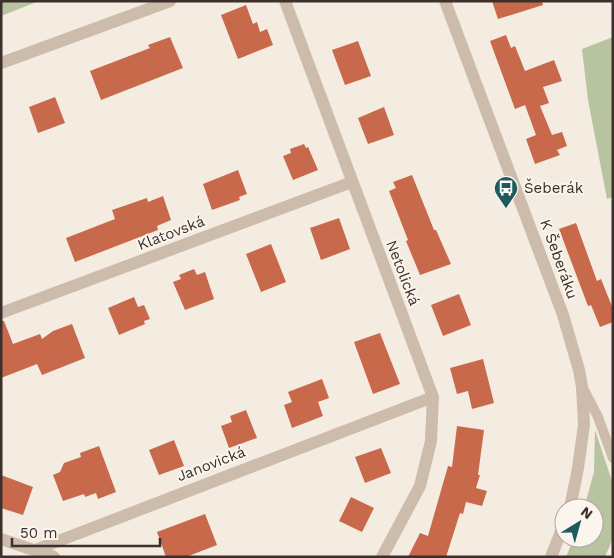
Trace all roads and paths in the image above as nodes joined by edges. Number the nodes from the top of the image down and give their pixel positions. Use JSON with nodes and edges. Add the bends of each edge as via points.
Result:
{"nodes":[{"id":1,"x":170,"y":1,"type":"edge"},
{"id":2,"x":285,"y":1,"type":"edge"},
{"id":3,"x":445,"y":1,"type":"edge"},
{"id":4,"x":1,"y":64,"type":"edge"},
{"id":5,"x":352,"y":182,"type":"junction"},
{"id":6,"x":1,"y":314,"type":"edge"},
{"id":7,"x":582,"y":387,"type":"junction"},
{"id":8,"x":433,"y":397,"type":"junction"},
{"id":9,"x":613,"y":458,"type":"edge"},
{"id":10,"x":572,"y":498,"type":"edge"},
{"id":11,"x":1,"y":539,"type":"edge"},
{"id":12,"x":35,"y":550,"type":"junction"},
{"id":13,"x":54,"y":557,"type":"edge"},
{"id":14,"x":382,"y":557,"type":"edge"}],
"edges":[{"from":1,"to":4,"type":"street"},
{"from":2,"to":5,"type":"street","name":"Netolická"},
{"from":3,"to":7,"type":"street","name":"K Šeberáku","via":[[562,315]]},
{"from":5,"to":6,"type":"street","name":"Klatovská"},
{"from":5,"to":8,"type":"street","name":"Netolická"},
{"from":7,"to":9,"type":"lane","via":[[598,417]]},
{"from":7,"to":10,"type":"street","name":"K Šeberáku","via":[[584,425]]},
{"from":8,"to":12,"type":"street","name":"Janovická"},
{"from":8,"to":14,"type":"street","name":"Netolická","via":[[431,440],[420,486]]},
{"from":11,"to":12,"type":"street"},
{"from":12,"to":13,"type":"street"}]}
